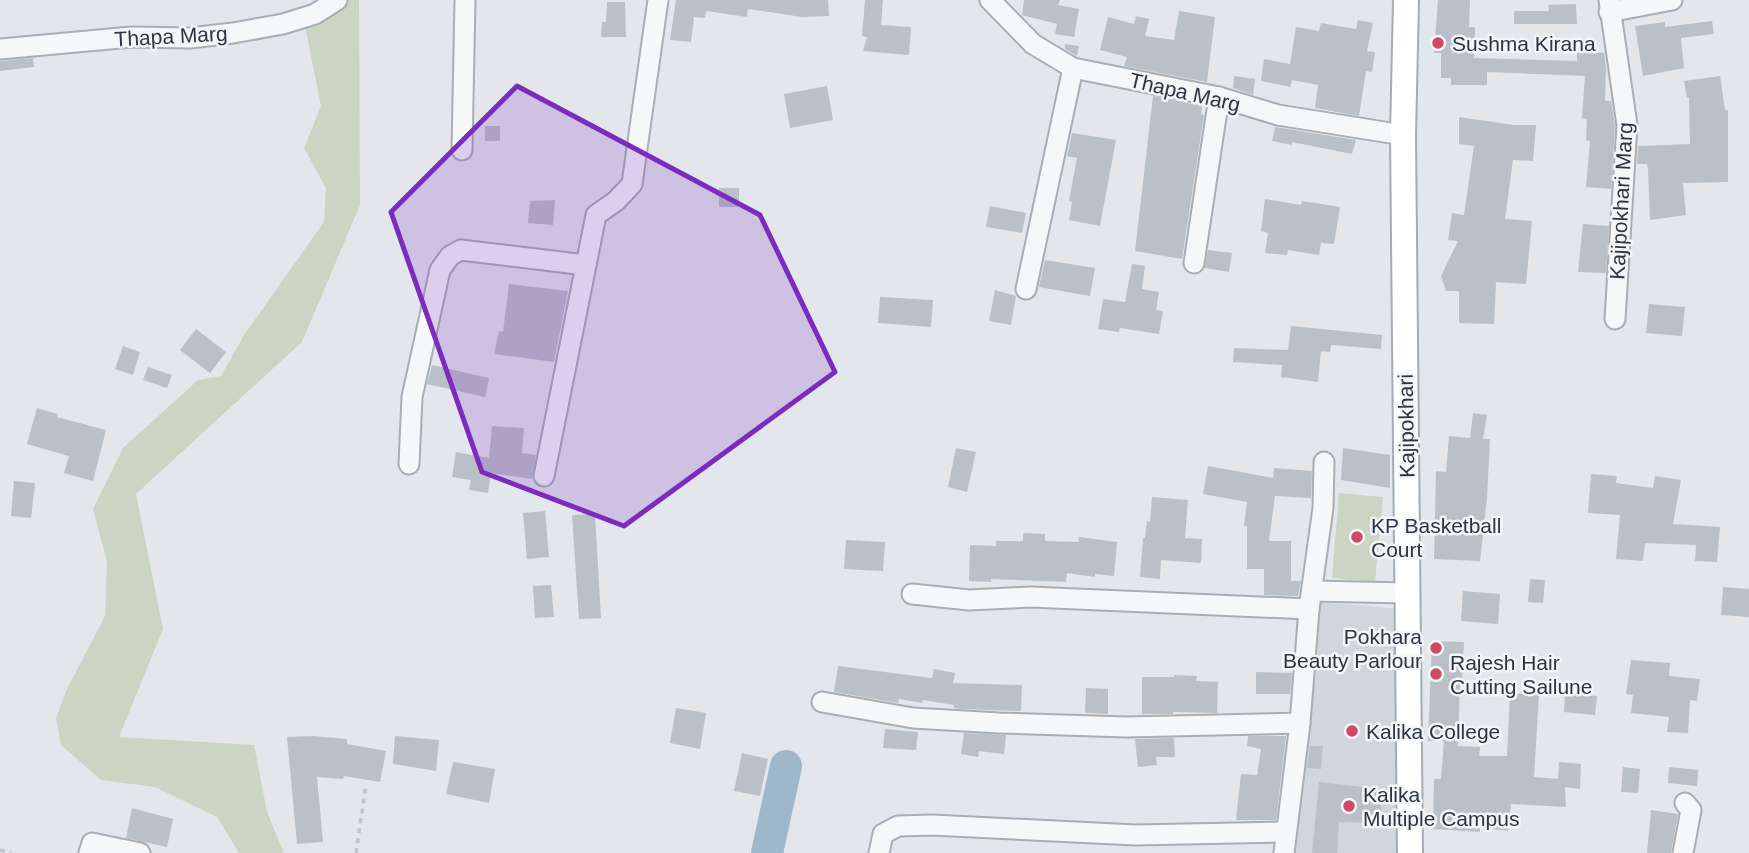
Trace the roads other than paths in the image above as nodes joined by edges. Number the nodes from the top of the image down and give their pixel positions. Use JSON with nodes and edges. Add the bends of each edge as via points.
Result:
{"nodes":[{"id":1,"x":337,"y":0,"type":"edge"},
{"id":2,"x":466,"y":0,"type":"edge"},
{"id":3,"x":658,"y":0,"type":"edge"},
{"id":4,"x":990,"y":0,"type":"edge"},
{"id":5,"x":1406,"y":0,"type":"edge"},
{"id":6,"x":1672,"y":0,"type":"edge"},
{"id":7,"x":1609,"y":6,"type":"edge"},
{"id":8,"x":0,"y":49,"type":"edge"},
{"id":9,"x":1073,"y":68,"type":"junction"},
{"id":10,"x":1219,"y":97,"type":"junction"},
{"id":11,"x":1403,"y":135,"type":"junction"},
{"id":12,"x":462,"y":150,"type":"dead end"},
{"id":13,"x":1194,"y":263,"type":"dead end"},
{"id":14,"x":586,"y":265,"type":"junction"},
{"id":15,"x":1026,"y":289,"type":"dead end"},
{"id":16,"x":1615,"y":319,"type":"dead end"},
{"id":17,"x":1324,"y":462,"type":"dead end"},
{"id":18,"x":409,"y":464,"type":"dead end"},
{"id":19,"x":544,"y":476,"type":"dead end"},
{"id":20,"x":1407,"y":593,"type":"junction"},
{"id":21,"x":912,"y":594,"type":"dead end"},
{"id":22,"x":1310,"y":600,"type":"junction"},
{"id":23,"x":822,"y":702,"type":"dead end"},
{"id":24,"x":1300,"y":723,"type":"junction"},
{"id":25,"x":1685,"y":803,"type":"dead end"},
{"id":26,"x":1286,"y":832,"type":"junction"},
{"id":27,"x":89,"y":853,"type":"edge"},
{"id":28,"x":140,"y":853,"type":"edge"},
{"id":29,"x":879,"y":853,"type":"edge"},
{"id":30,"x":1284,"y":853,"type":"edge"},
{"id":31,"x":1410,"y":853,"type":"edge"},
{"id":32,"x":1683,"y":853,"type":"edge"}],
"edges":[{"from":1,"to":8,"type":"street","name":"Thapa Marg","via":[[315,14],[233,33]]},
{"from":2,"to":12,"type":"street"},
{"from":3,"to":14,"type":"street","via":[[632,184],[596,215]]},
{"from":4,"to":9,"type":"street","name":"Thapa Marg","via":[[1034,44]]},
{"from":5,"to":11,"type":"main road","name":"Kajipokhari"},
{"from":6,"to":7,"type":"street"},
{"from":7,"to":16,"type":"street","name":"Kajipokhari Marg","via":[[1627,125]]},
{"from":9,"to":10,"type":"street","name":"Thapa Marg"},
{"from":9,"to":15,"type":"street"},
{"from":10,"to":11,"type":"street","name":"Thapa Marg","via":[[1278,115]]},
{"from":10,"to":13,"type":"street"},
{"from":11,"to":20,"type":"main road","name":"Kajipokhari"},
{"from":14,"to":18,"type":"street","via":[[461,250],[450,256],[440,270],[412,397]]},
{"from":14,"to":19,"type":"street"},
{"from":17,"to":22,"type":"street","via":[[1323,508]]},
{"from":20,"to":22,"type":"street"},
{"from":20,"to":31,"type":"main road","name":"Kajipokhari"},
{"from":21,"to":22,"type":"street","via":[[969,600]]},
{"from":22,"to":24,"type":"street"},
{"from":23,"to":24,"type":"street","via":[[913,718],[999,723],[1126,727]]},
{"from":24,"to":26,"type":"street"},
{"from":25,"to":32,"type":"street","via":[[1691,810]]},
{"from":26,"to":29,"type":"street","via":[[1136,835],[898,826],[883,834]]},
{"from":26,"to":30,"type":"street"},
{"from":27,"to":28,"type":"street","via":[[92,843]]}]}
